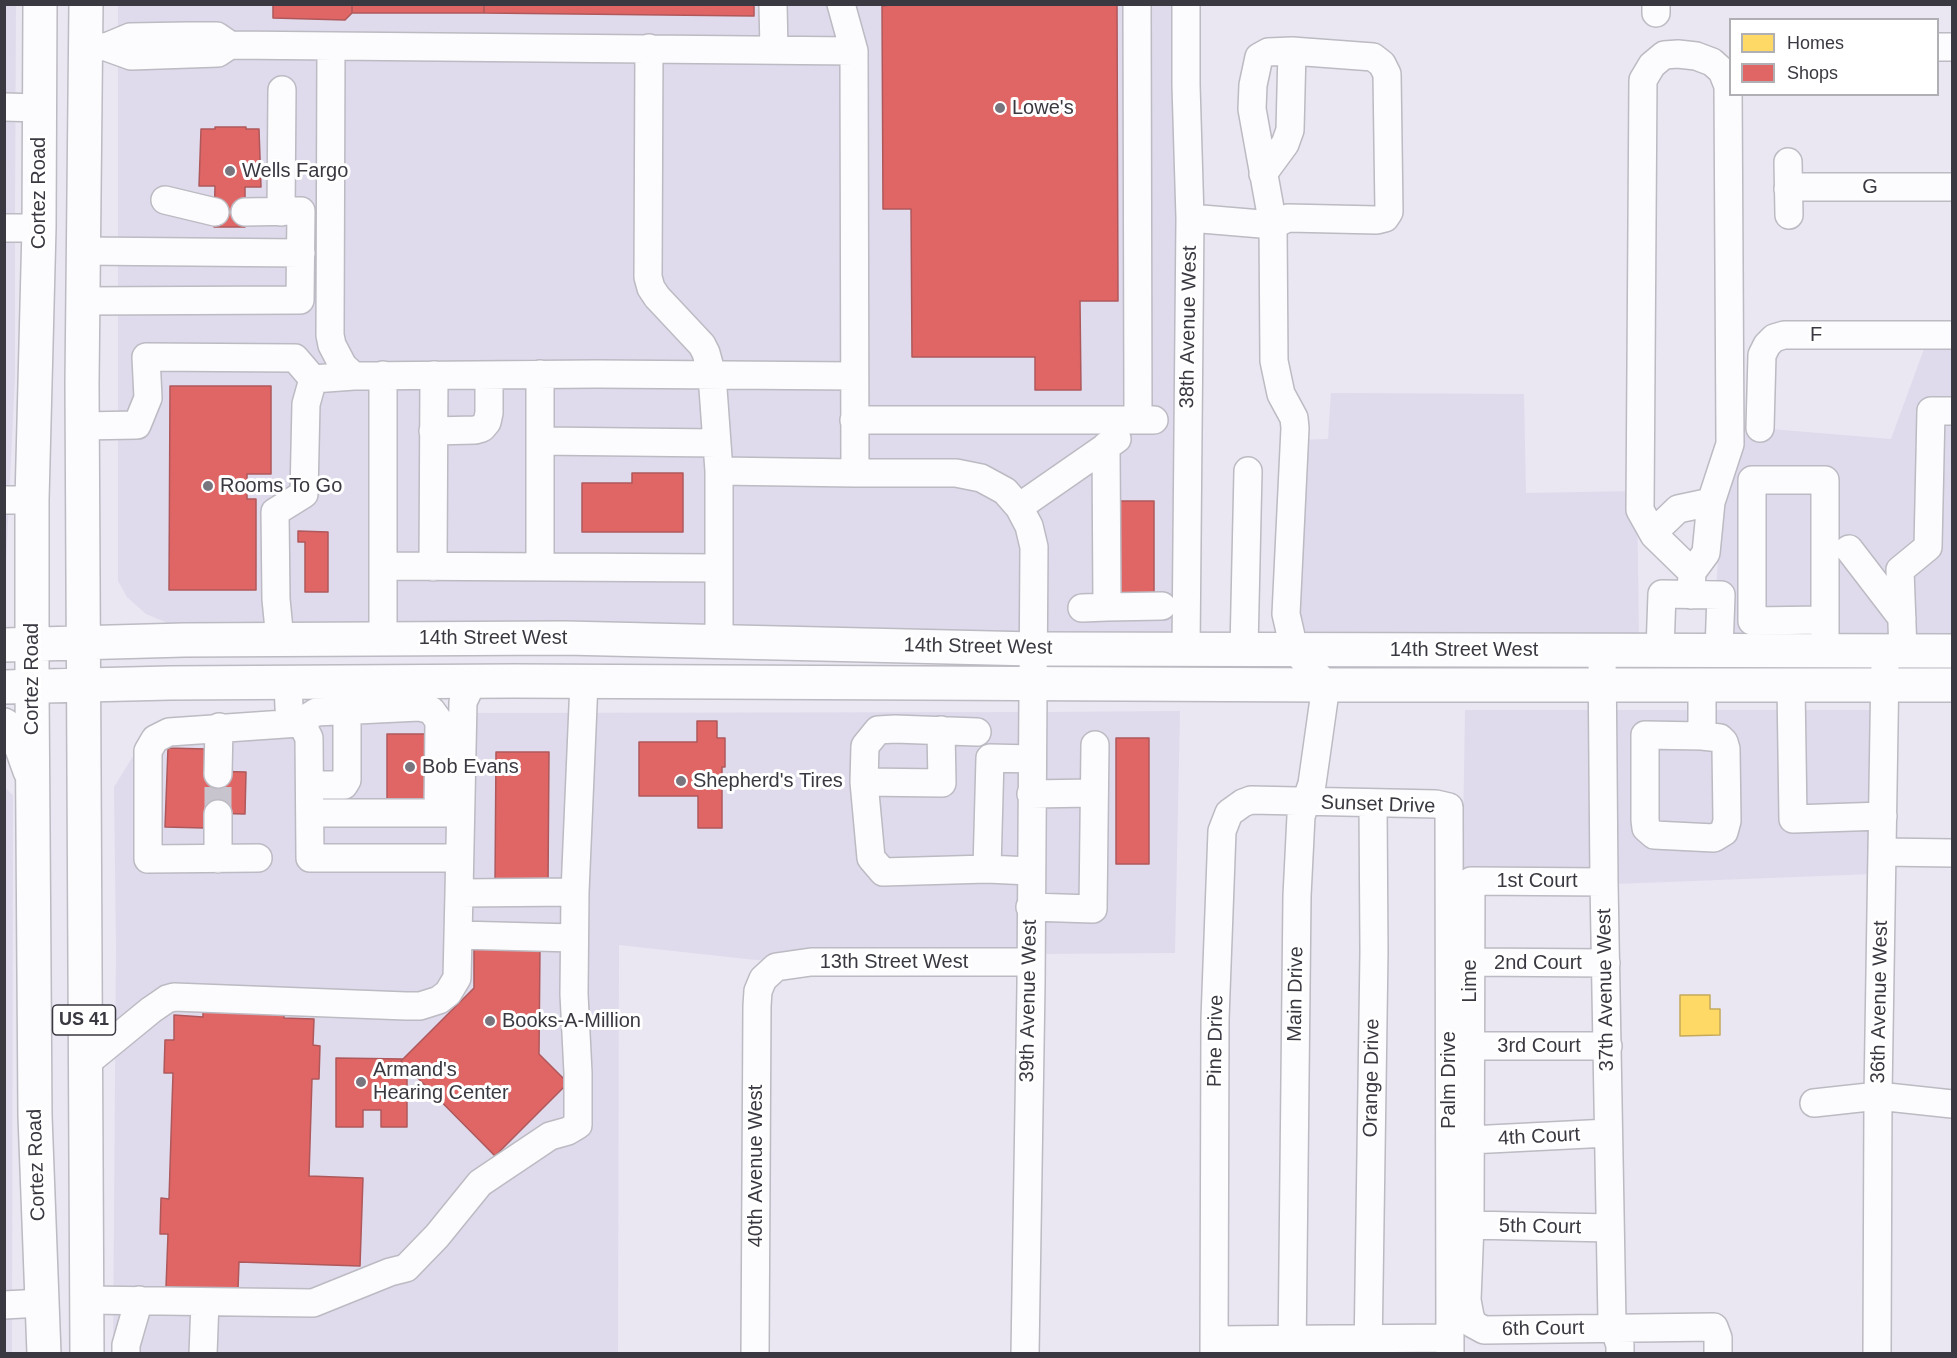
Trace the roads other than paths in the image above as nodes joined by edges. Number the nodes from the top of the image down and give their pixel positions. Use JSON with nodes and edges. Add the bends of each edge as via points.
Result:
{"nodes":[{"id":1,"x":40,"y":4,"type":"edge"},
{"id":2,"x":68,"y":4,"type":"edge"},
{"id":3,"x":86,"y":4,"type":"edge"},
{"id":4,"x":773,"y":4,"type":"edge"},
{"id":5,"x":841,"y":4,"type":"edge"},
{"id":6,"x":1137,"y":4,"type":"edge"},
{"id":7,"x":1186,"y":4,"type":"edge"},
{"id":8,"x":331,"y":46,"type":"junction"},
{"id":9,"x":96,"y":47,"type":"junction"},
{"id":10,"x":649,"y":48,"type":"junction"},
{"id":11,"x":774,"y":50,"type":"junction"},
{"id":12,"x":854,"y":51,"type":"junction"},
{"id":13,"x":1292,"y":51,"type":"junction"},
{"id":14,"x":282,"y":90,"type":"dead end"},
{"id":15,"x":4,"y":107,"type":"edge"},
{"id":16,"x":39,"y":108,"type":"junction"},
{"id":17,"x":1788,"y":162,"type":"dead end"},
{"id":18,"x":1263,"y":174,"type":"junction"},
{"id":19,"x":1953,"y":187,"type":"edge"},
{"id":20,"x":165,"y":200,"type":"dead end"},
{"id":21,"x":330,"y":210,"type":"junction"},
{"id":22,"x":291,"y":211,"type":"junction"},
{"id":23,"x":214,"y":212,"type":"dead end"},
{"id":24,"x":245,"y":212,"type":"dead end"},
{"id":25,"x":1190,"y":218,"type":"junction"},
{"id":26,"x":1272,"y":225,"type":"junction"},
{"id":27,"x":4,"y":228,"type":"edge"},
{"id":28,"x":39,"y":228,"type":"junction"},
{"id":29,"x":83,"y":251,"type":"junction"},
{"id":30,"x":301,"y":253,"type":"junction"},
{"id":31,"x":83,"y":301,"type":"junction"},
{"id":32,"x":1953,"y":335,"type":"edge"},
{"id":33,"x":540,"y":374,"type":"junction"},
{"id":34,"x":383,"y":375,"type":"junction"},
{"id":35,"x":434,"y":375,"type":"junction"},
{"id":36,"x":489,"y":375,"type":"junction"},
{"id":37,"x":712,"y":375,"type":"junction"},
{"id":38,"x":354,"y":376,"type":"junction"},
{"id":39,"x":854,"y":376,"type":"junction"},
{"id":40,"x":313,"y":379,"type":"junction"},
{"id":41,"x":1953,"y":411,"type":"edge"},
{"id":42,"x":854,"y":420,"type":"junction"},
{"id":43,"x":1146,"y":420,"type":"junction"},
{"id":44,"x":1188,"y":422,"type":"junction"},
{"id":45,"x":82,"y":426,"type":"junction"},
{"id":46,"x":1760,"y":428,"type":"dead end"},
{"id":47,"x":433,"y":431,"type":"junction"},
{"id":48,"x":540,"y":441,"type":"junction"},
{"id":49,"x":717,"y":443,"type":"junction"},
{"id":50,"x":1106,"y":446,"type":"junction"},
{"id":51,"x":719,"y":471,"type":"junction"},
{"id":52,"x":1248,"y":471,"type":"dead end"},
{"id":53,"x":855,"y":473,"type":"junction"},
{"id":54,"x":18,"y":500,"type":"edge"},
{"id":55,"x":1712,"y":502,"type":"junction"},
{"id":56,"x":1019,"y":507,"type":"junction"},
{"id":57,"x":1653,"y":533,"type":"junction"},
{"id":58,"x":1837,"y":534,"type":"junction"},
{"id":59,"x":383,"y":566,"type":"junction"},
{"id":60,"x":433,"y":567,"type":"junction"},
{"id":61,"x":540,"y":567,"type":"junction"},
{"id":62,"x":719,"y":568,"type":"junction"},
{"id":63,"x":1692,"y":583,"type":"junction"},
{"id":64,"x":1162,"y":606,"type":"dead end"},
{"id":65,"x":1902,"y":618,"type":"junction"},
{"id":66,"x":1825,"y":635,"type":"junction"},
{"id":67,"x":383,"y":638,"type":"junction"},
{"id":68,"x":280,"y":640,"type":"junction"},
{"id":69,"x":663,"y":641,"type":"junction"},
{"id":70,"x":719,"y":642,"type":"junction"},
{"id":71,"x":82,"y":643,"type":"junction"},
{"id":72,"x":18,"y":644,"type":"edge"},
{"id":73,"x":1034,"y":649,"type":"junction"},
{"id":74,"x":1186,"y":649,"type":"junction"},
{"id":75,"x":1244,"y":649,"type":"junction"},
{"id":76,"x":1294,"y":649,"type":"junction"},
{"id":77,"x":1660,"y":650,"type":"junction"},
{"id":78,"x":1719,"y":650,"type":"junction"},
{"id":79,"x":1602,"y":651,"type":"junction"},
{"id":80,"x":1894,"y":651,"type":"junction"},
{"id":81,"x":1953,"y":651,"type":"edge"},
{"id":82,"x":288,"y":682,"type":"junction"},
{"id":83,"x":472,"y":682,"type":"junction"},
{"id":84,"x":584,"y":682,"type":"junction"},
{"id":85,"x":1032,"y":684,"type":"junction"},
{"id":86,"x":82,"y":686,"type":"junction"},
{"id":87,"x":1326,"y":686,"type":"junction"},
{"id":88,"x":1602,"y":686,"type":"junction"},
{"id":89,"x":1701,"y":686,"type":"junction"},
{"id":90,"x":1791,"y":686,"type":"junction"},
{"id":91,"x":1885,"y":686,"type":"junction"},
{"id":92,"x":1953,"y":686,"type":"edge"},
{"id":93,"x":18,"y":687,"type":"edge"},
{"id":94,"x":347,"y":711,"type":"junction"},
{"id":95,"x":299,"y":723,"type":"junction"},
{"id":96,"x":4,"y":725,"type":"edge"},
{"id":97,"x":219,"y":727,"type":"junction"},
{"id":98,"x":941,"y":730,"type":"junction"},
{"id":99,"x":977,"y":732,"type":"dead end"},
{"id":100,"x":1701,"y":736,"type":"junction"},
{"id":101,"x":1095,"y":745,"type":"dead end"},
{"id":102,"x":1032,"y":759,"type":"junction"},
{"id":103,"x":218,"y":774,"type":"tunnel mouth"},
{"id":104,"x":33,"y":779,"type":"junction"},
{"id":105,"x":864,"y":783,"type":"junction"},
{"id":106,"x":310,"y":785,"type":"junction"},
{"id":107,"x":1093,"y":793,"type":"junction"},
{"id":108,"x":1031,"y":794,"type":"junction"},
{"id":109,"x":1307,"y":803,"type":"junction"},
{"id":110,"x":1373,"y":803,"type":"junction"},
{"id":111,"x":1449,"y":807,"type":"joint"},
{"id":112,"x":310,"y":813,"type":"junction"},
{"id":113,"x":449,"y":813,"type":"junction"},
{"id":114,"x":218,"y":814,"type":"tunnel mouth"},
{"id":115,"x":1883,"y":816,"type":"junction"},
{"id":116,"x":1882,"y":852,"type":"junction"},
{"id":117,"x":1952,"y":853,"type":"edge"},
{"id":118,"x":258,"y":858,"type":"dead end"},
{"id":119,"x":459,"y":858,"type":"junction"},
{"id":120,"x":218,"y":859,"type":"junction"},
{"id":121,"x":987,"y":869,"type":"junction"},
{"id":122,"x":1030,"y":871,"type":"junction"},
{"id":123,"x":1471,"y":881,"type":"joint"},
{"id":124,"x":1604,"y":882,"type":"junction"},
{"id":125,"x":575,"y":892,"type":"junction"},
{"id":126,"x":459,"y":893,"type":"junction"},
{"id":127,"x":1030,"y":907,"type":"junction"},
{"id":128,"x":458,"y":935,"type":"junction"},
{"id":129,"x":574,"y":938,"type":"junction"},
{"id":130,"x":1029,"y":962,"type":"junction"},
{"id":131,"x":1470,"y":962,"type":"junction"},
{"id":132,"x":1606,"y":963,"type":"junction"},
{"id":133,"x":763,"y":979,"type":"joint"},
{"id":134,"x":1470,"y":1046,"type":"junction"},
{"id":135,"x":1608,"y":1046,"type":"junction"},
{"id":136,"x":85,"y":1064,"type":"junction"},
{"id":137,"x":1878,"y":1096,"type":"junction"},
{"id":138,"x":1815,"y":1103,"type":"dead end"},
{"id":139,"x":1953,"y":1104,"type":"edge"},
{"id":140,"x":1608,"y":1133,"type":"junction"},
{"id":141,"x":1470,"y":1140,"type":"junction"},
{"id":142,"x":1470,"y":1225,"type":"junction"},
{"id":143,"x":1610,"y":1228,"type":"junction"},
{"id":144,"x":86,"y":1300,"type":"junction"},
{"id":145,"x":139,"y":1300,"type":"junction"},
{"id":146,"x":205,"y":1302,"type":"junction"},
{"id":147,"x":42,"y":1303,"type":"junction"},
{"id":148,"x":4,"y":1305,"type":"edge"},
{"id":149,"x":1716,"y":1340,"type":"edge"},
{"id":150,"x":1617,"y":1341,"type":"edge"},
{"id":151,"x":1521,"y":1342,"type":"edge"},
{"id":152,"x":1368,"y":1346,"type":"edge"},
{"id":153,"x":1450,"y":1346,"type":"edge"},
{"id":154,"x":1214,"y":1347,"type":"edge"},
{"id":155,"x":1292,"y":1347,"type":"edge"},
{"id":156,"x":44,"y":1353,"type":"edge"},
{"id":157,"x":87,"y":1353,"type":"edge"},
{"id":158,"x":126,"y":1353,"type":"edge"},
{"id":159,"x":203,"y":1353,"type":"edge"},
{"id":160,"x":755,"y":1353,"type":"edge"},
{"id":161,"x":1025,"y":1353,"type":"edge"},
{"id":162,"x":1877,"y":1353,"type":"edge"}],
"edges":[{"from":1,"to":16,"type":"main road","name":"Cortez Road"},
{"from":2,"to":9,"type":"main road"},
{"from":3,"to":9,"type":"main road"},
{"from":4,"to":11,"type":"street"},
{"from":5,"to":12,"type":"street"},
{"from":6,"to":43,"type":"street"},
{"from":7,"to":25,"type":"street","name":"38th Avenue West"},
{"from":8,"to":9,"type":"street","via":[[231,45],[218,53],[131,56]]},
{"from":8,"to":10,"type":"street"},
{"from":8,"to":21,"type":"street"},
{"from":9,"to":29,"type":"main road"},
{"from":10,"to":11,"type":"street"},
{"from":10,"to":37,"type":"street","via":[[648,277],[657,297],[702,345]]},
{"from":11,"to":12,"type":"street"},
{"from":12,"to":39,"type":"street"},
{"from":13,"to":18,"type":"street","via":[[1290,130],[1285,144]]},
{"from":13,"to":18,"type":"street","via":[[1268,52],[1259,57],[1256,67],[1252,109]]},
{"from":13,"to":26,"type":"street","via":[[1373,57],[1383,64],[1387,74],[1389,212],[1377,220],[1288,218]]},
{"from":14,"to":22,"type":"street"},
{"from":15,"to":16,"type":"street"},
{"from":16,"to":28,"type":"main road","name":"Cortez Road"},
{"from":17,"to":19,"type":"street","name":"G","via":[[1788,202]]},
{"from":18,"to":26,"type":"street"},
{"from":20,"to":23,"type":"street"},
{"from":21,"to":22,"type":"street"},
{"from":21,"to":38,"type":"street","via":[[330,334],[343,366]]},
{"from":22,"to":24,"type":"street"},
{"from":22,"to":30,"type":"street"},
{"from":25,"to":26,"type":"street"},
{"from":25,"to":44,"type":"street","name":"38th Avenue West"},
{"from":26,"to":76,"type":"street","via":[[1274,361],[1281,394],[1295,428],[1286,614]]},
{"from":27,"to":28,"type":"street"},
{"from":28,"to":54,"type":"main road","name":"Cortez Road"},
{"from":29,"to":30,"type":"street"},
{"from":29,"to":31,"type":"main road"},
{"from":30,"to":31,"type":"street","via":[[300,300]]},
{"from":31,"to":45,"type":"main road"},
{"from":32,"to":46,"type":"street","name":"F","via":[[1774,338],[1762,355]]},
{"from":33,"to":36,"type":"street"},
{"from":33,"to":37,"type":"street"},
{"from":33,"to":48,"type":"street"},
{"from":34,"to":35,"type":"street"},
{"from":34,"to":38,"type":"street"},
{"from":34,"to":59,"type":"street"},
{"from":35,"to":36,"type":"street"},
{"from":35,"to":47,"type":"street"},
{"from":36,"to":47,"type":"street","via":[[489,413],[482,428]]},
{"from":37,"to":39,"type":"street"},
{"from":37,"to":49,"type":"street"},
{"from":38,"to":40,"type":"street"},
{"from":39,"to":42,"type":"street"},
{"from":40,"to":45,"type":"street","via":[[295,358],[146,357],[148,398],[137,424]]},
{"from":40,"to":68,"type":"street","via":[[306,404],[304,494],[275,512]]},
{"from":41,"to":65,"type":"street","name":"36th Avenue West","via":[[1931,411],[1928,547],[1900,570]]},
{"from":42,"to":43,"type":"street"},
{"from":42,"to":53,"type":"street"},
{"from":43,"to":44,"type":"street"},
{"from":43,"to":50,"type":"street"},
{"from":44,"to":74,"type":"street","name":"38th Avenue West"},
{"from":45,"to":71,"type":"main road"},
{"from":47,"to":60,"type":"street"},
{"from":48,"to":49,"type":"street"},
{"from":48,"to":61,"type":"street"},
{"from":49,"to":51,"type":"street"},
{"from":50,"to":56,"type":"street"},
{"from":50,"to":64,"type":"street","via":[[1094,607]]},
{"from":51,"to":53,"type":"street"},
{"from":51,"to":62,"type":"street"},
{"from":52,"to":75,"type":"street"},
{"from":53,"to":56,"type":"street","via":[[969,475],[1005,491]]},
{"from":54,"to":72,"type":"main road","name":"Cortez Road"},
{"from":55,"to":57,"type":"street","via":[[1678,509]]},
{"from":55,"to":57,"type":"street","via":[[1730,444],[1728,86],[1722,71],[1712,62],[1696,56],[1664,55],[1643,80],[1640,510]]},
{"from":55,"to":63,"type":"street","via":[[1706,553]]},
{"from":56,"to":73,"type":"street","name":"39th Avenue West","via":[[1034,547]]},
{"from":57,"to":63,"type":"street"},
{"from":58,"to":65,"type":"street"},
{"from":58,"to":66,"type":"street"},
{"from":58,"to":66,"type":"street","via":[[1825,480],[1752,480],[1752,621]]},
{"from":59,"to":60,"type":"street"},
{"from":59,"to":67,"type":"street"},
{"from":60,"to":61,"type":"street"},
{"from":61,"to":62,"type":"street"},
{"from":62,"to":70,"type":"street"},
{"from":63,"to":77,"type":"street","via":[[1662,594]]},
{"from":63,"to":78,"type":"street","via":[[1721,596]]},
{"from":65,"to":80,"type":"street","name":"36th Avenue West"},
{"from":66,"to":78,"type":"main road","name":"14th Street West"},
{"from":66,"to":80,"type":"main road","name":"14th Street West"},
{"from":67,"to":68,"type":"main road","name":"14th Street West"},
{"from":67,"to":69,"type":"main road","name":"14th Street West"},
{"from":68,"to":71,"type":"main road","name":"14th Street West"},
{"from":69,"to":70,"type":"main road","name":"14th Street West"},
{"from":69,"to":83,"type":"main road","via":[[495,657]]},
{"from":70,"to":73,"type":"main road","name":"14th Street West"},
{"from":71,"to":72,"type":"main road","name":"14th Street West"},
{"from":71,"to":86,"type":"main road","number":"US 41"},
{"from":72,"to":93,"type":"main road","name":"Cortez Road"},
{"from":73,"to":74,"type":"main road","name":"14th Street West"},
{"from":73,"to":85,"type":"street","name":"39th Avenue West"},
{"from":74,"to":75,"type":"main road","name":"14th Street West"},
{"from":75,"to":76,"type":"main road","name":"14th Street West"},
{"from":76,"to":79,"type":"main road","name":"14th Street West"},
{"from":76,"to":87,"type":"street"},
{"from":77,"to":78,"type":"main road","name":"14th Street West"},
{"from":77,"to":79,"type":"main road","name":"14th Street West"},
{"from":79,"to":88,"type":"street","name":"37th Avenue West"},
{"from":80,"to":81,"type":"main road","name":"14th Street West"},
{"from":80,"to":91,"type":"street","name":"36th Avenue West"},
{"from":82,"to":83,"type":"main road","name":"14th Street West"},
{"from":82,"to":86,"type":"main road","name":"14th Street West"},
{"from":82,"to":95,"type":"street","via":[[289,708]]},
{"from":83,"to":84,"type":"main road","name":"14th Street West"},
{"from":83,"to":113,"type":"street","via":[[463,702]]},
{"from":84,"to":85,"type":"main road","name":"14th Street West"},
{"from":84,"to":125,"type":"street"},
{"from":85,"to":87,"type":"main road","name":"14th Street West"},
{"from":85,"to":102,"type":"street","name":"39th Avenue West"},
{"from":86,"to":93,"type":"main road","name":"14th Street West"},
{"from":86,"to":136,"type":"main road","number":"US 41"},
{"from":87,"to":88,"type":"main road","name":"14th Street West"},
{"from":87,"to":109,"type":"street","name":"Main Drive"},
{"from":88,"to":89,"type":"main road","name":"14th Street West"},
{"from":88,"to":124,"type":"street","name":"37th Avenue West"},
{"from":89,"to":90,"type":"main road","name":"14th Street West"},
{"from":89,"to":100,"type":"street"},
{"from":90,"to":91,"type":"main road","name":"14th Street West"},
{"from":90,"to":115,"type":"street","via":[[1793,819]]},
{"from":91,"to":92,"type":"main road","name":"14th Street West"},
{"from":91,"to":115,"type":"street","name":"36th Avenue West"},
{"from":93,"to":104,"type":"main road","name":"Cortez Road"},
{"from":94,"to":95,"type":"street","via":[[316,712]]},
{"from":94,"to":106,"type":"street","via":[[347,780],[344,785]]},
{"from":94,"to":113,"type":"street","via":[[419,707],[430,710],[439,721]]},
{"from":95,"to":97,"type":"street"},
{"from":95,"to":106,"type":"street","via":[[309,738]]},
{"from":96,"to":104,"type":"main road","number":"US 41","via":[[21,747]]},
{"from":97,"to":103,"type":"street"},
{"from":97,"to":120,"type":"street","via":[[169,732],[155,739],[148,751],[148,859]]},
{"from":98,"to":99,"type":"street"},
{"from":98,"to":105,"type":"street","via":[[879,730],[865,746]]},
{"from":98,"to":105,"type":"street","via":[[942,783]]},
{"from":100,"to":100,"type":"street","via":[[1645,735],[1649,832],[1714,838],[1724,832],[1726,749],[1720,738]]},
{"from":101,"to":107,"type":"street"},
{"from":102,"to":108,"type":"street","name":"39th Avenue West"},
{"from":102,"to":121,"type":"street","via":[[990,758]]},
{"from":104,"to":147,"type":"main road","name":"Cortez Road","number":"US 41","via":[[35,1116]]},
{"from":105,"to":121,"type":"street","via":[[871,858],[883,872]]},
{"from":106,"to":112,"type":"street"},
{"from":107,"to":108,"type":"street"},
{"from":107,"to":127,"type":"street","via":[[1093,909]]},
{"from":108,"to":122,"type":"street","name":"39th Avenue West"},
{"from":109,"to":110,"type":"street","name":"Sunset Drive"},
{"from":109,"to":154,"type":"street","name":"Pine Drive","via":[[1251,800],[1228,813],[1223,825],[1215,1020]]},
{"from":109,"to":155,"type":"street","name":"Main Drive","via":[[1301,816],[1297,896]]},
{"from":110,"to":111,"type":"street","name":"Sunset Drive"},
{"from":110,"to":152,"type":"street","name":"Orange Drive"},
{"from":111,"to":153,"type":"street","name":"Palm Drive"},
{"from":112,"to":113,"type":"street"},
{"from":112,"to":119,"type":"street","via":[[310,858]]},
{"from":113,"to":119,"type":"street"},
{"from":114,"to":120,"type":"street"},
{"from":115,"to":116,"type":"street","name":"36th Avenue West"},
{"from":116,"to":117,"type":"street"},
{"from":116,"to":137,"type":"street","name":"36th Avenue West"},
{"from":118,"to":120,"type":"street"},
{"from":119,"to":126,"type":"street"},
{"from":121,"to":122,"type":"street"},
{"from":122,"to":127,"type":"street","name":"39th Avenue West"},
{"from":123,"to":124,"type":"street","name":"1st Court"},
{"from":123,"to":131,"type":"street","name":"Lime"},
{"from":124,"to":132,"type":"street","name":"37th Avenue West"},
{"from":125,"to":126,"type":"street"},
{"from":125,"to":129,"type":"street"},
{"from":126,"to":128,"type":"street"},
{"from":127,"to":130,"type":"street","name":"39th Avenue West"},
{"from":128,"to":129,"type":"street"},
{"from":128,"to":136,"type":"street","via":[[457,978],[448,993],[430,1004],[174,997],[151,1010]]},
{"from":129,"to":146,"type":"street","via":[[578,1125],[550,1136],[480,1183],[406,1268],[313,1303]]},
{"from":130,"to":133,"type":"street","name":"13th Street West","via":[[811,962],[776,967]]},
{"from":130,"to":161,"type":"street","name":"39th Avenue West"},
{"from":131,"to":132,"type":"street","name":"2nd Court"},
{"from":131,"to":134,"type":"street","name":"Lime"},
{"from":132,"to":135,"type":"street","name":"37th Avenue West"},
{"from":133,"to":160,"type":"street","name":"40th Avenue West","via":[[757,1006]]},
{"from":134,"to":135,"type":"street","name":"3rd Court"},
{"from":134,"to":141,"type":"street","name":"Lime"},
{"from":135,"to":140,"type":"street","name":"37th Avenue West"},
{"from":136,"to":144,"type":"main road","number":"US 41"},
{"from":137,"to":138,"type":"street"},
{"from":137,"to":139,"type":"street"},
{"from":137,"to":162,"type":"street","name":"36th Avenue West"},
{"from":140,"to":141,"type":"street","name":"4th Court"},
{"from":140,"to":143,"type":"street","name":"37th Avenue West"},
{"from":141,"to":142,"type":"street","name":"Lime"},
{"from":142,"to":143,"type":"street","name":"5th Court"},
{"from":142,"to":151,"type":"street","name":"6th Court","via":[[1467,1300],[1473,1324]]},
{"from":143,"to":150,"type":"street","name":"37th Avenue West","via":[[1612,1322]]},
{"from":144,"to":145,"type":"street"},
{"from":144,"to":157,"type":"main road","number":"US 41"},
{"from":145,"to":146,"type":"street"},
{"from":145,"to":158,"type":"street"},
{"from":146,"to":159,"type":"street"},
{"from":147,"to":148,"type":"street"},
{"from":147,"to":156,"type":"main road","name":"Cortez Road","number":"US 41"},
{"from":149,"to":150,"type":"street","name":"6th Court"},
{"from":150,"to":151,"type":"street","name":"6th Court"},
{"from":152,"to":153,"type":"street"},
{"from":152,"to":155,"type":"street"},
{"from":154,"to":155,"type":"street"}]}
